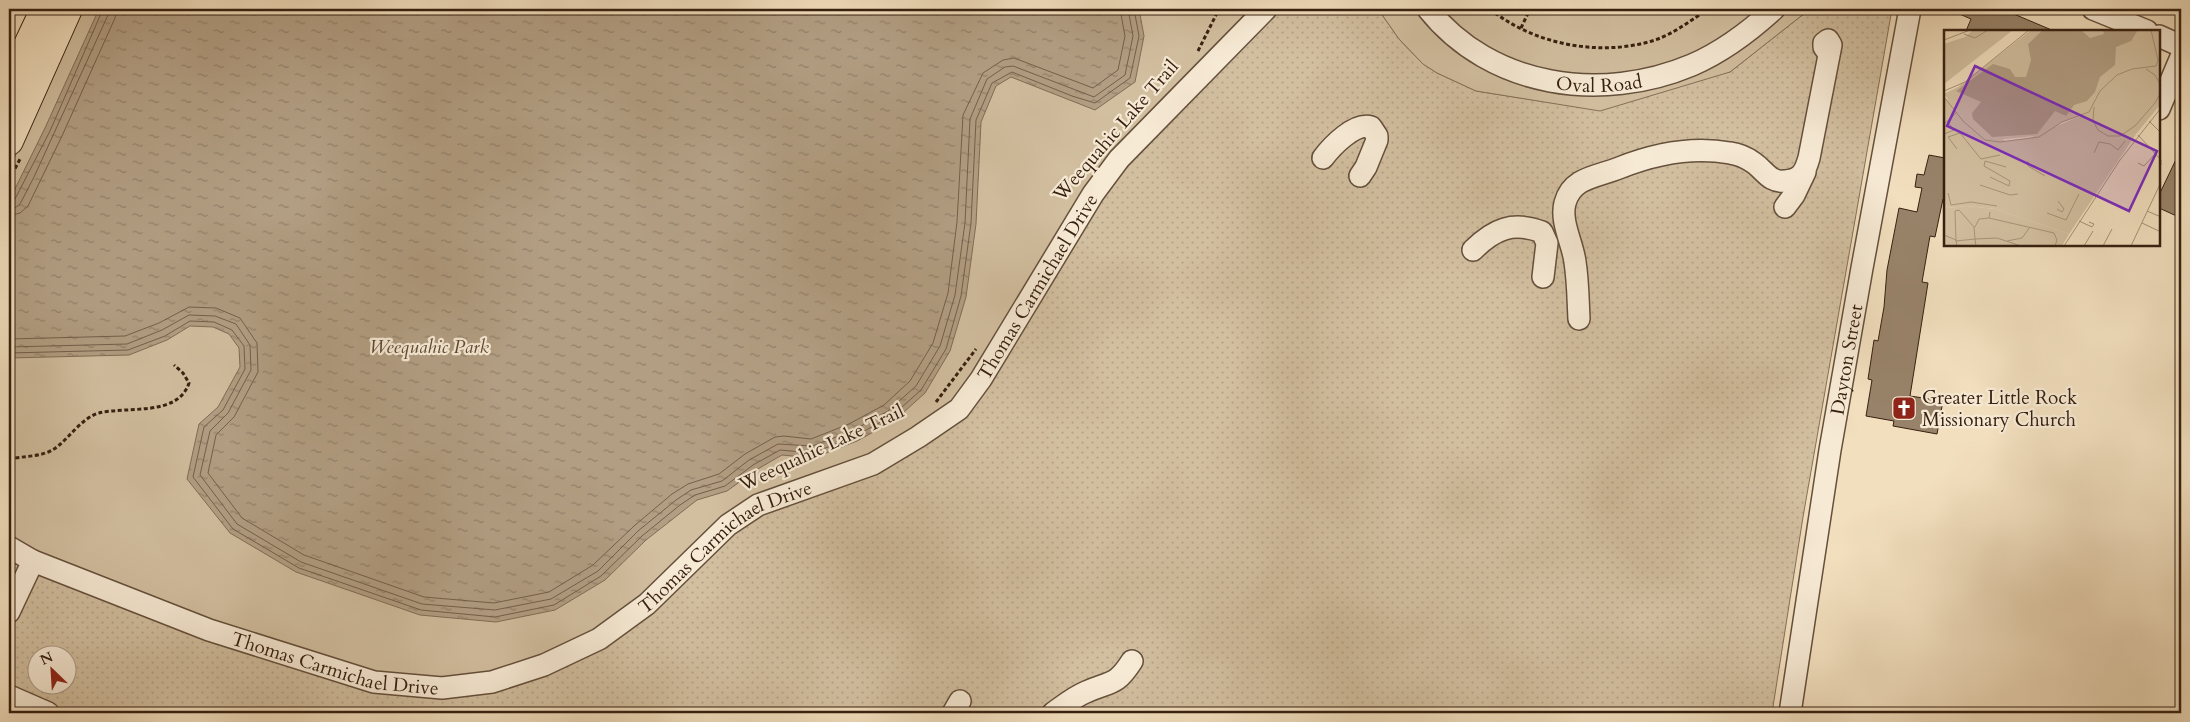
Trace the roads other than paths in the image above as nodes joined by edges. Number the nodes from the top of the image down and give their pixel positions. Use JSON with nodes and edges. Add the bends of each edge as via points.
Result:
{"nodes":[{"id":1,"x":45,"y":9,"type":"edge"},
{"id":2,"x":68,"y":9,"type":"edge"},
{"id":3,"x":1266,"y":9,"type":"edge"},
{"id":4,"x":1428,"y":9,"type":"edge"},
{"id":5,"x":1774,"y":9,"type":"edge"},
{"id":6,"x":1910,"y":9,"type":"edge"},
{"id":7,"x":2093,"y":9,"type":"edge"},
{"id":8,"x":2145,"y":30,"type":"edge"},
{"id":9,"x":2160,"y":36,"type":"edge"},
{"id":10,"x":2181,"y":46,"type":"edge"},
{"id":11,"x":1830,"y":54,"type":"dead end"},
{"id":12,"x":2181,"y":57,"type":"edge"},
{"id":13,"x":9,"y":85,"type":"edge"},
{"id":14,"x":2160,"y":107,"type":"edge"},
{"id":15,"x":9,"y":141,"type":"edge"},
{"id":16,"x":1323,"y":158,"type":"dead end"},
{"id":17,"x":1804,"y":172,"type":"junction"},
{"id":18,"x":1360,"y":176,"type":"dead end"},
{"id":19,"x":1784,"y":207,"type":"dead end"},
{"id":20,"x":1473,"y":250,"type":"dead end"},
{"id":21,"x":1543,"y":277,"type":"dead end"},
{"id":22,"x":1579,"y":319,"type":"dead end"},
{"id":23,"x":9,"y":547,"type":"edge"},
{"id":24,"x":33,"y":560,"type":"junction"},
{"id":25,"x":9,"y":612,"type":"edge"},
{"id":26,"x":1132,"y":660,"type":"dead end"},
{"id":27,"x":9,"y":696,"type":"edge"},
{"id":28,"x":48,"y":713,"type":"edge"},
{"id":29,"x":1053,"y":713,"type":"edge"},
{"id":30,"x":1790,"y":713,"type":"edge"}],
"edges":[{"from":1,"to":13,"type":"highway"},
{"from":2,"to":15,"type":"highway"},
{"from":3,"to":24,"type":"street","name":"Thomas Carmichael Drive","via":[[1118,159],[1093,194],[981,379],[959,408],[873,464],[758,505],[728,525],[647,604],[599,639],[544,665],[492,682],[442,688],[374,682],[209,630]]},
{"from":4,"to":5,"type":"street","name":"Oval Road","via":[[1456,38],[1506,69],[1537,78],[1586,85],[1636,83],[1693,64],[1733,41]]},
{"from":6,"to":30,"type":"street","name":"Dayton Street","via":[[1847,354]]},
{"from":7,"to":8,"type":"street"},
{"from":9,"to":10,"type":"street"},
{"from":11,"to":17,"type":"street"},
{"from":12,"to":14,"type":"street"},
{"from":16,"to":18,"type":"street","via":[[1334,144],[1361,126],[1371,127],[1377,140]]},
{"from":17,"to":19,"type":"street","via":[[1794,195]]},
{"from":17,"to":22,"type":"street","via":[[1797,180],[1773,180],[1743,157],[1691,151],[1647,157],[1580,181],[1568,194],[1564,214],[1575,261]]},
{"from":20,"to":21,"type":"street","via":[[1493,233],[1506,228],[1531,228],[1542,232],[1547,243]]},
{"from":23,"to":24,"type":"street","name":"Thomas Carmichael Drive"},
{"from":24,"to":25,"type":"street"},
{"from":26,"to":29,"type":"street","via":[[1114,683],[1084,692]]},
{"from":27,"to":28,"type":"street"}]}
